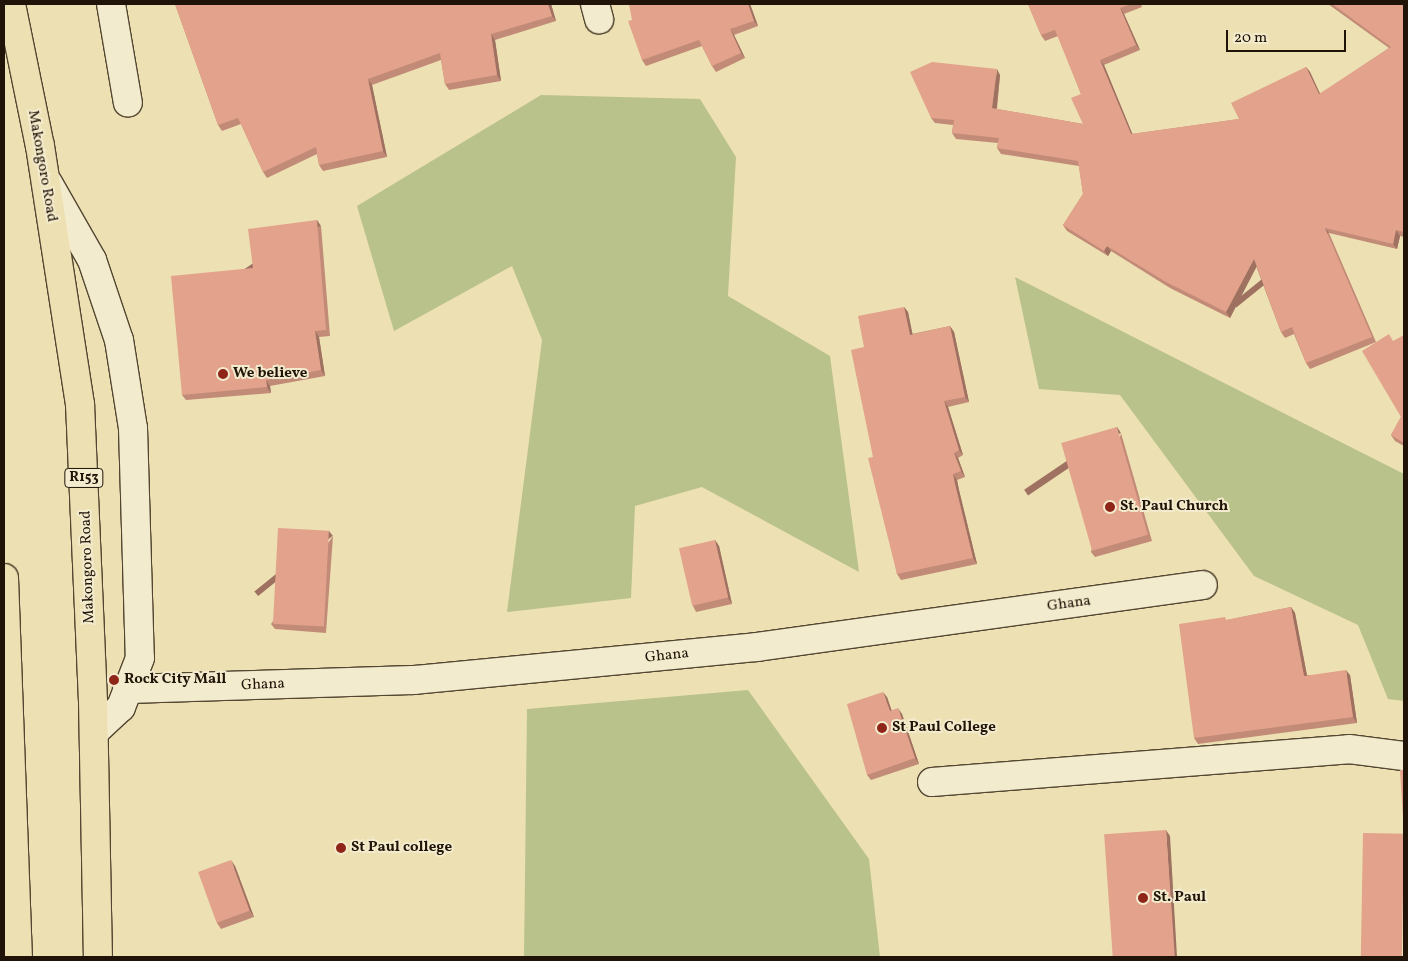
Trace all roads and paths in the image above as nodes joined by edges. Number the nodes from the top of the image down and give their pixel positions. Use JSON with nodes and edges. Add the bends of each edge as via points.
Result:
{"nodes":[{"id":1,"x":11,"y":4,"type":"edge"},
{"id":2,"x":111,"y":4,"type":"edge"},
{"id":3,"x":128,"y":103,"type":"dead end"},
{"id":4,"x":44,"y":173,"type":"junction"},
{"id":5,"x":4,"y":578,"type":"edge"},
{"id":6,"x":1203,"y":585,"type":"dead end"},
{"id":7,"x":127,"y":689,"type":"junction"},
{"id":8,"x":6,"y":712,"type":"edge"},
{"id":9,"x":94,"y":732,"type":"junction"},
{"id":10,"x":1404,"y":756,"type":"edge"},
{"id":11,"x":932,"y":782,"type":"dead end"},
{"id":12,"x":18,"y":957,"type":"edge"},
{"id":13,"x":98,"y":957,"type":"edge"}],
"edges":[{"from":1,"to":4,"type":"main road","name":"Makongoro Road","number":"R153"},
{"from":2,"to":3,"type":"street"},
{"from":4,"to":7,"type":"street","via":[[53,196],[92,260],[119,340],[133,428],[140,658]]},
{"from":4,"to":9,"type":"main road","name":"Makongoro Road","number":"R153","via":[[80,404]]},
{"from":5,"to":8,"type":"main road"},
{"from":6,"to":7,"type":"street","name":"Ghana","via":[[757,647],[424,680]]},
{"from":7,"to":9,"type":"street","via":[[121,707]]},
{"from":8,"to":12,"type":"main road"},
{"from":9,"to":13,"type":"main road","name":"Makongoro Road","number":"R153"},
{"from":10,"to":11,"type":"street","via":[[1349,749]]}]}
